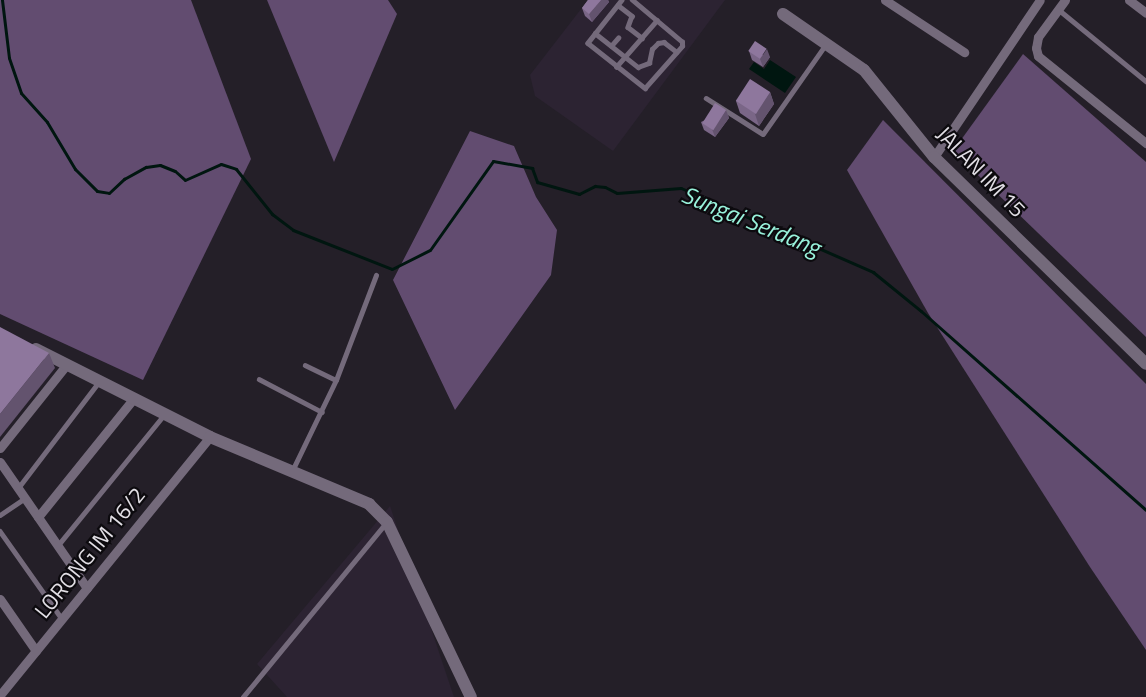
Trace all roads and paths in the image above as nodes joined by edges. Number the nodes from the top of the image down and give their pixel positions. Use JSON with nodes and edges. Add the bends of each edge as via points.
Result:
{"nodes":[{"id":1,"x":622,"y":0,"type":"edge"},
{"id":2,"x":632,"y":0,"type":"edge"},
{"id":3,"x":885,"y":0,"type":"edge"},
{"id":4,"x":1040,"y":0,"type":"edge"},
{"id":5,"x":1065,"y":0,"type":"edge"},
{"id":6,"x":1129,"y":0,"type":"edge"},
{"id":7,"x":618,"y":5,"type":"junction"},
{"id":8,"x":1058,"y":9,"type":"junction"},
{"id":9,"x":1146,"y":13,"type":"edge"},
{"id":10,"x":783,"y":14,"type":"dead end"},
{"id":11,"x":657,"y":20,"type":"junction"},
{"id":12,"x":595,"y":33,"type":"junction"},
{"id":13,"x":618,"y":38,"type":"dead end"},
{"id":14,"x":642,"y":38,"type":"junction"},
{"id":15,"x":827,"y":42,"type":"junction"},
{"id":16,"x":611,"y":46,"type":"junction"},
{"id":17,"x":677,"y":52,"type":"junction"},
{"id":18,"x":964,"y":52,"type":"dead end"},
{"id":19,"x":624,"y":57,"type":"junction"},
{"id":20,"x":616,"y":67,"type":"junction"},
{"id":21,"x":1146,"y":81,"type":"edge"},
{"id":22,"x":706,"y":98,"type":"dead end"},
{"id":23,"x":1146,"y":143,"type":"edge"},
{"id":24,"x":933,"y":158,"type":"junction"},
{"id":25,"x":376,"y":275,"type":"dead end"},
{"id":26,"x":29,"y":345,"type":"edge"},
{"id":27,"x":67,"y":364,"type":"junction"},
{"id":28,"x":1146,"y":364,"type":"edge"},
{"id":29,"x":305,"y":365,"type":"dead end"},
{"id":30,"x":259,"y":379,"type":"dead end"},
{"id":31,"x":336,"y":380,"type":"junction"},
{"id":32,"x":99,"y":381,"type":"junction"},
{"id":33,"x":134,"y":398,"type":"junction"},
{"id":34,"x":322,"y":412,"type":"junction"},
{"id":35,"x":164,"y":414,"type":"junction"},
{"id":36,"x":210,"y":437,"type":"junction"},
{"id":37,"x":0,"y":448,"type":"edge"},
{"id":38,"x":0,"y":462,"type":"edge"},
{"id":39,"x":292,"y":472,"type":"junction"},
{"id":40,"x":18,"y":488,"type":"junction"},
{"id":41,"x":25,"y":498,"type":"junction"},
{"id":42,"x":0,"y":515,"type":"edge"},
{"id":43,"x":38,"y":518,"type":"junction"},
{"id":44,"x":387,"y":522,"type":"junction"},
{"id":45,"x":0,"y":531,"type":"edge"},
{"id":46,"x":58,"y":545,"type":"junction"},
{"id":47,"x":87,"y":588,"type":"junction"},
{"id":48,"x":0,"y":599,"type":"edge"},
{"id":49,"x":62,"y":619,"type":"junction"},
{"id":50,"x":36,"y":651,"type":"junction"},
{"id":51,"x":1,"y":690,"type":"edge"},
{"id":52,"x":243,"y":697,"type":"edge"},
{"id":53,"x":471,"y":697,"type":"edge"}],
"edges":[{"from":1,"to":7,"type":"lane"},
{"from":2,"to":11,"type":"lane"},
{"from":3,"to":18,"type":"street"},
{"from":4,"to":24,"type":"street"},
{"from":5,"to":8,"type":"street"},
{"from":6,"to":9,"type":"street"},
{"from":7,"to":12,"type":"lane"},
{"from":7,"to":14,"type":"lane","via":[[632,16],[628,27]]},
{"from":8,"to":21,"type":"lane"},
{"from":8,"to":23,"type":"street","via":[[1038,37],[1036,48],[1044,63]]},
{"from":10,"to":15,"type":"street","name":"JALAN IM 15"},
{"from":11,"to":14,"type":"lane"},
{"from":11,"to":17,"type":"lane","via":[[681,40]]},
{"from":12,"to":16,"type":"lane"},
{"from":12,"to":20,"type":"lane","via":[[589,45]]},
{"from":13,"to":16,"type":"lane"},
{"from":14,"to":19,"type":"lane"},
{"from":15,"to":22,"type":"lane","via":[[763,134]]},
{"from":15,"to":24,"type":"street","name":"JALAN IM 15","via":[[864,70]]},
{"from":16,"to":19,"type":"lane"},
{"from":17,"to":19,"type":"lane","via":[[664,42],[658,43],[652,49],[649,63],[641,68]]},
{"from":17,"to":20,"type":"lane","via":[[645,88]]},
{"from":19,"to":20,"type":"lane"},
{"from":24,"to":28,"type":"street","name":"JALAN IM 15"},
{"from":25,"to":31,"type":"lane"},
{"from":26,"to":27,"type":"street"},
{"from":27,"to":32,"type":"street"},
{"from":27,"to":37,"type":"street"},
{"from":29,"to":31,"type":"lane"},
{"from":30,"to":34,"type":"lane"},
{"from":31,"to":34,"type":"lane"},
{"from":32,"to":33,"type":"street"},
{"from":32,"to":40,"type":"lane"},
{"from":33,"to":35,"type":"street"},
{"from":33,"to":43,"type":"street"},
{"from":34,"to":39,"type":"lane"},
{"from":35,"to":36,"type":"street"},
{"from":35,"to":46,"type":"lane"},
{"from":36,"to":39,"type":"street"},
{"from":36,"to":47,"type":"street","name":"LORONG IM 16/2"},
{"from":38,"to":40,"type":"street"},
{"from":39,"to":44,"type":"street","via":[[369,504]]},
{"from":40,"to":41,"type":"street"},
{"from":41,"to":42,"type":"lane"},
{"from":41,"to":43,"type":"street"},
{"from":43,"to":46,"type":"street"},
{"from":44,"to":52,"type":"lane"},
{"from":44,"to":53,"type":"street"},
{"from":45,"to":49,"type":"lane"},
{"from":46,"to":47,"type":"street"},
{"from":47,"to":49,"type":"street","name":"LORONG IM 16/2"},
{"from":48,"to":50,"type":"street"},
{"from":49,"to":50,"type":"street","name":"LORONG IM 16/2"},
{"from":50,"to":51,"type":"street","name":"LORONG IM 16/2"}]}
